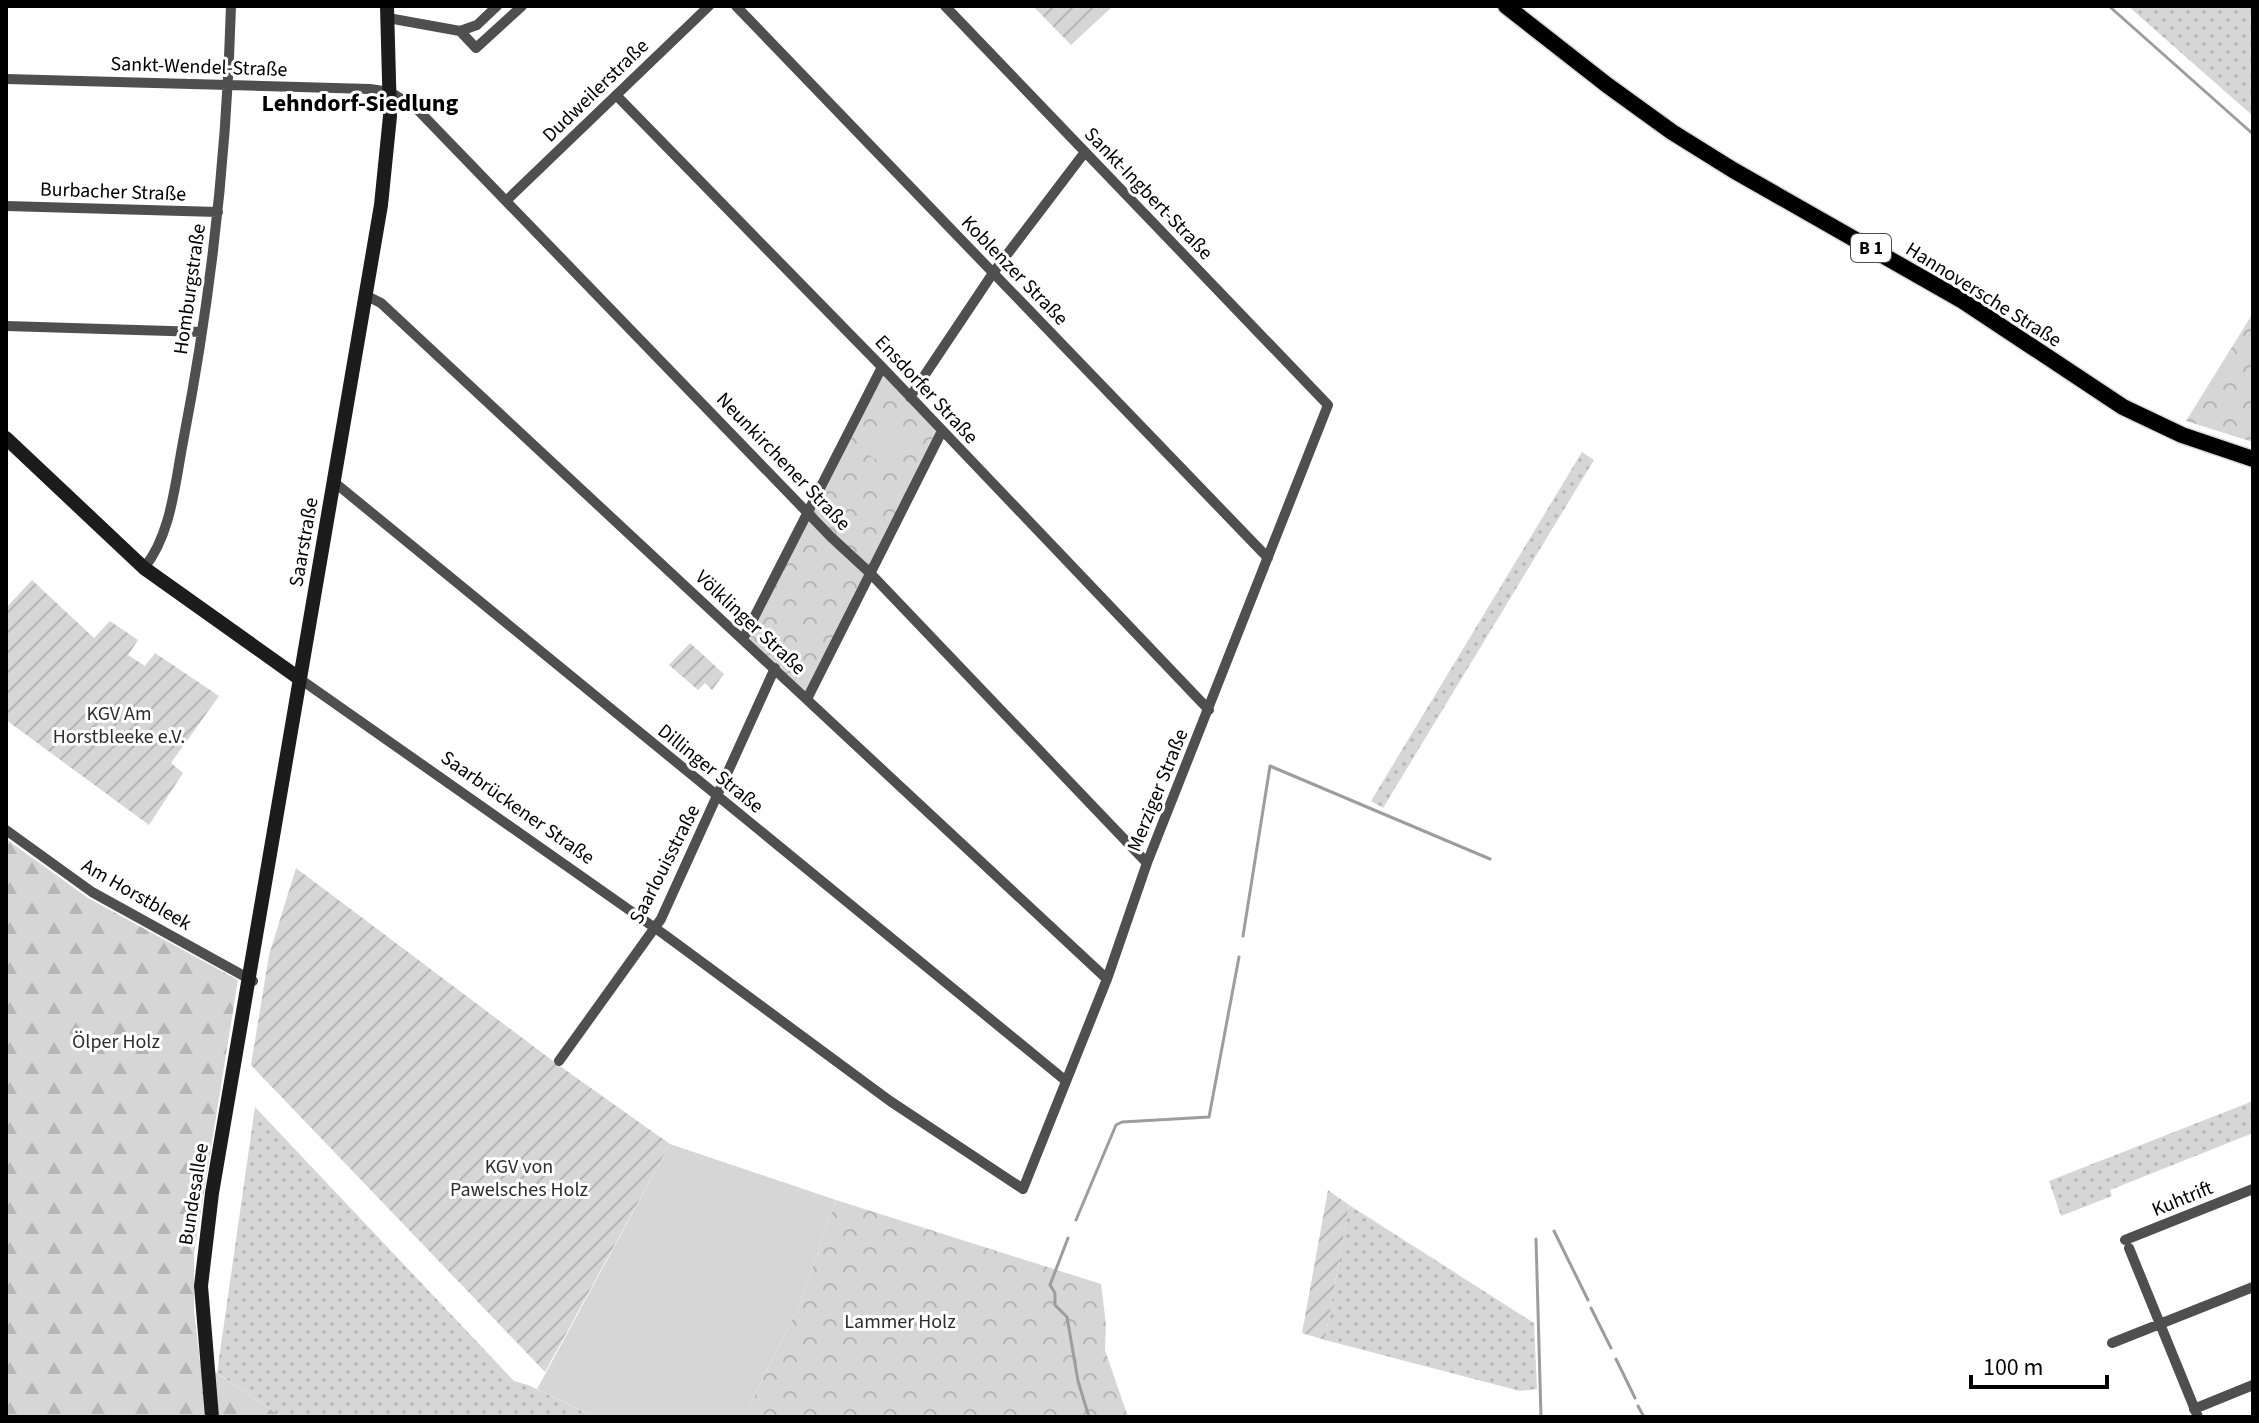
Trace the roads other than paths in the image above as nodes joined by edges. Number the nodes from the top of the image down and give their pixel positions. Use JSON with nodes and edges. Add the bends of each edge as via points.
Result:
{"nodes":[{"id":1,"x":231,"y":6,"type":"edge"},
{"id":2,"x":497,"y":6,"type":"edge"},
{"id":3,"x":522,"y":6,"type":"edge"},
{"id":4,"x":709,"y":6,"type":"edge"},
{"id":5,"x":736,"y":6,"type":"edge"},
{"id":6,"x":945,"y":6,"type":"edge"},
{"id":7,"x":1506,"y":6,"type":"edge"},
{"id":8,"x":388,"y":12,"type":"edge"},
{"id":9,"x":460,"y":31,"type":"junction"},
{"id":10,"x":6,"y":79,"type":"edge"},
{"id":11,"x":228,"y":85,"type":"junction"},
{"id":12,"x":390,"y":92,"type":"junction"},
{"id":13,"x":616,"y":95,"type":"junction"},
{"id":14,"x":1085,"y":152,"type":"junction"},
{"id":15,"x":507,"y":200,"type":"junction"},
{"id":16,"x":6,"y":206,"type":"edge"},
{"id":17,"x":218,"y":212,"type":"junction"},
{"id":18,"x":993,"y":273,"type":"junction"},
{"id":19,"x":367,"y":296,"type":"junction"},
{"id":20,"x":6,"y":326,"type":"edge"},
{"id":21,"x":202,"y":332,"type":"junction"},
{"id":22,"x":882,"y":367,"type":"junction"},
{"id":23,"x":910,"y":397,"type":"junction"},
{"id":24,"x":1328,"y":405,"type":"joint"},
{"id":25,"x":942,"y":431,"type":"junction"},
{"id":26,"x":6,"y":438,"type":"edge"},
{"id":27,"x":2253,"y":459,"type":"edge"},
{"id":28,"x":334,"y":482,"type":"junction"},
{"id":29,"x":807,"y":511,"type":"junction"},
{"id":30,"x":1268,"y":558,"type":"junction"},
{"id":31,"x":144,"y":568,"type":"junction"},
{"id":32,"x":870,"y":573,"type":"junction"},
{"id":33,"x":743,"y":639,"type":"junction"},
{"id":34,"x":775,"y":668,"type":"junction"},
{"id":35,"x":300,"y":679,"type":"junction"},
{"id":36,"x":807,"y":699,"type":"junction"},
{"id":37,"x":1209,"y":710,"type":"junction"},
{"id":38,"x":718,"y":796,"type":"junction"},
{"id":39,"x":6,"y":830,"type":"edge"},
{"id":40,"x":1147,"y":863,"type":"junction"},
{"id":41,"x":654,"y":928,"type":"junction"},
{"id":42,"x":1107,"y":979,"type":"junction"},
{"id":43,"x":252,"y":980,"type":"junction"},
{"id":44,"x":559,"y":1061,"type":"dead end"},
{"id":45,"x":1066,"y":1081,"type":"junction"},
{"id":46,"x":1023,"y":1189,"type":"joint"},
{"id":47,"x":2253,"y":1189,"type":"edge"},
{"id":48,"x":2253,"y":1287,"type":"edge"},
{"id":49,"x":2159,"y":1325,"type":"junction"},
{"id":50,"x":2112,"y":1343,"type":"dead end"},
{"id":51,"x":2253,"y":1385,"type":"edge"},
{"id":52,"x":2196,"y":1413,"type":"edge"},
{"id":53,"x":212,"y":1417,"type":"edge"}],
"edges":[{"from":1,"to":11,"type":"street","name":"Homburgstraße"},
{"from":2,"to":9,"type":"street","via":[[477,25]]},
{"from":3,"to":9,"type":"street","via":[[476,48]]},
{"from":4,"to":13,"type":"street","name":"Dudweilerstraße"},
{"from":5,"to":18,"type":"street","name":"Koblenzer Straße"},
{"from":6,"to":14,"type":"street","name":"Sankt-Ingbert-Straße"},
{"from":7,"to":27,"type":"main road","name":"Hannoversche Straße","number":"B 1","via":[[1672,132],[1963,301],[2123,407],[2182,435]]},
{"from":8,"to":9,"type":"street"},
{"from":8,"to":12,"type":"street","name":"Saarstraße"},
{"from":10,"to":11,"type":"street","name":"Sankt-Wendel-Straße"},
{"from":11,"to":12,"type":"street","name":"Sankt-Wendel-Straße"},
{"from":11,"to":17,"type":"street","name":"Homburgstraße"},
{"from":12,"to":15,"type":"street","name":"Neunkirchener Straße","via":[[424,114]]},
{"from":12,"to":19,"type":"street","name":"Saarstraße","via":[[387,159]]},
{"from":13,"to":15,"type":"street","name":"Dudweilerstraße"},
{"from":13,"to":22,"type":"street","name":"Ensdorfer Straße"},
{"from":14,"to":18,"type":"street"},
{"from":14,"to":24,"type":"street","name":"Sankt-Ingbert-Straße"},
{"from":15,"to":29,"type":"street","name":"Neunkirchener Straße"},
{"from":16,"to":17,"type":"street","name":"Burbacher Straße"},
{"from":17,"to":21,"type":"street","name":"Homburgstraße"},
{"from":18,"to":23,"type":"street"},
{"from":18,"to":30,"type":"street","name":"Koblenzer Straße"},
{"from":19,"to":28,"type":"street","name":"Saarstraße"},
{"from":19,"to":33,"type":"street","name":"Völklinger Straße","via":[[381,303]]},
{"from":20,"to":21,"type":"street"},
{"from":21,"to":31,"type":"street","name":"Homburgstraße","via":[[160,545]]},
{"from":22,"to":23,"type":"street","name":"Ensdorfer Straße"},
{"from":22,"to":29,"type":"street"},
{"from":23,"to":25,"type":"street","name":"Ensdorfer Straße"},
{"from":24,"to":30,"type":"street","name":"Merziger Straße"},
{"from":25,"to":32,"type":"street"},
{"from":25,"to":37,"type":"street","name":"Ensdorfer Straße"},
{"from":26,"to":31,"type":"street","name":"Saarbrückener Straße"},
{"from":28,"to":35,"type":"street","name":"Saarstraße"},
{"from":28,"to":38,"type":"street","name":"Dillinger Straße"},
{"from":29,"to":32,"type":"street","name":"Neunkirchener Straße"},
{"from":29,"to":33,"type":"street"},
{"from":30,"to":37,"type":"street","name":"Merziger Straße"},
{"from":31,"to":35,"type":"street","name":"Saarbrückener Straße"},
{"from":32,"to":36,"type":"street"},
{"from":32,"to":40,"type":"street","name":"Neunkirchener Straße"},
{"from":33,"to":34,"type":"street","name":"Völklinger Straße"},
{"from":34,"to":36,"type":"street","name":"Völklinger Straße"},
{"from":34,"to":38,"type":"street","name":"Saarlouisstraße"},
{"from":35,"to":41,"type":"street","name":"Saarbrückener Straße"},
{"from":35,"to":43,"type":"street","name":"Saarstraße"},
{"from":36,"to":42,"type":"street","name":"Völklinger Straße"},
{"from":37,"to":40,"type":"street","name":"Merziger Straße"},
{"from":38,"to":41,"type":"street","name":"Saarlouisstraße"},
{"from":38,"to":45,"type":"street","name":"Dillinger Straße"},
{"from":39,"to":43,"type":"street","name":"Am Horstbleek","via":[[92,892]]},
{"from":40,"to":42,"type":"street","name":"Merziger Straße"},
{"from":41,"to":44,"type":"street","name":"Saarlouisstraße"},
{"from":41,"to":46,"type":"street","name":"Saarbrückener Straße","via":[[890,1101]]},
{"from":42,"to":45,"type":"street","name":"Merziger Straße"},
{"from":43,"to":53,"type":"street","name":"Bundesallee","via":[[202,1263],[201,1311]]},
{"from":45,"to":46,"type":"street","name":"Merziger Straße"},
{"from":47,"to":49,"type":"street","name":"Kuhtrift","via":[[2127,1244]]},
{"from":48,"to":49,"type":"street"},
{"from":49,"to":50,"type":"street"},
{"from":49,"to":52,"type":"street","name":"Kuhtrift"},
{"from":51,"to":52,"type":"street","name":"Kuhtrift"}]}
